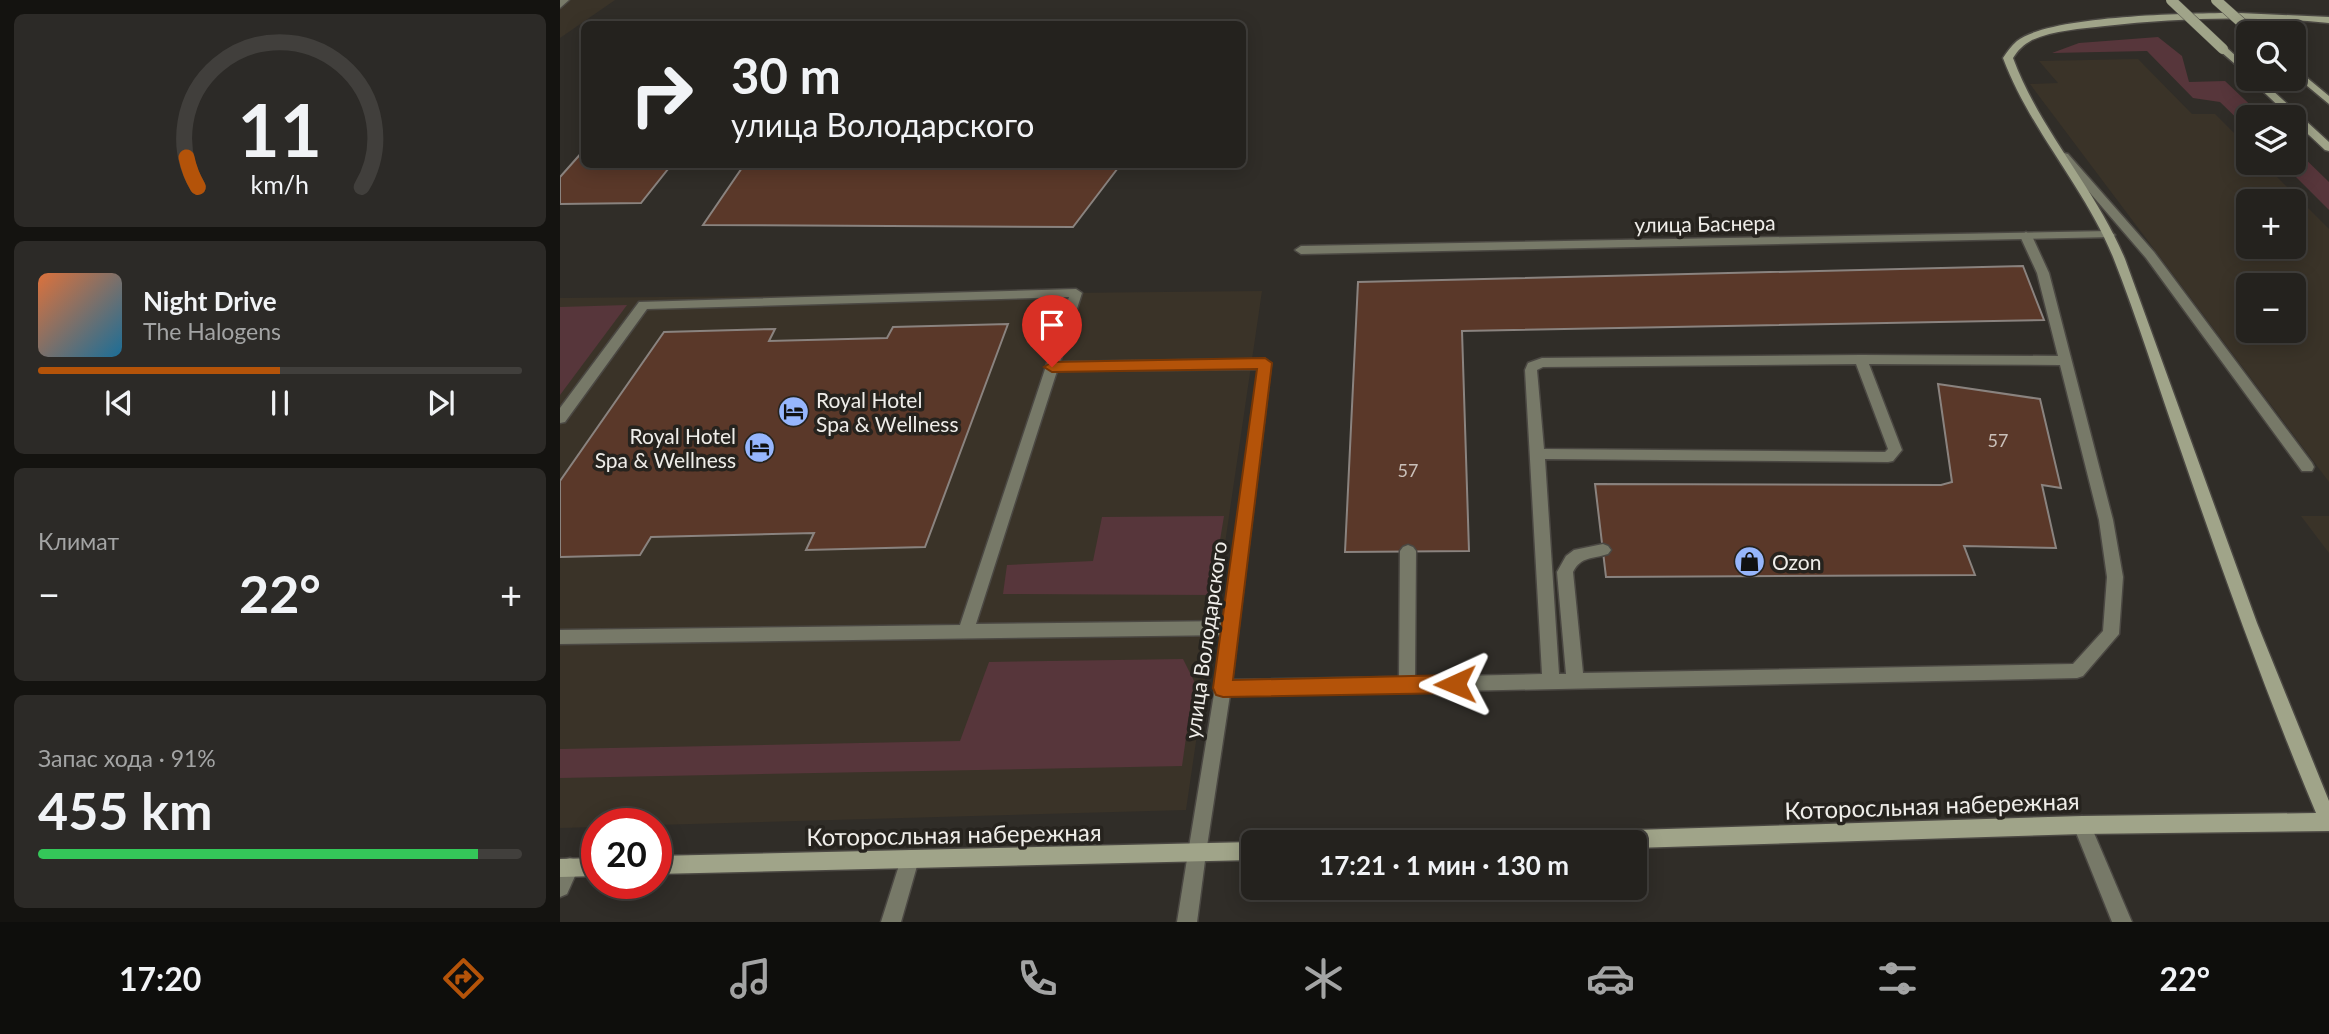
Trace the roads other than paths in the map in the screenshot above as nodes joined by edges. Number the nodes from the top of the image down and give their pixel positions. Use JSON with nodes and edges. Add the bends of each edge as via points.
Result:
{"nodes":[{"id":1,"x":565,"y":0,"type":"edge"},
{"id":2,"x":2171,"y":0,"type":"edge"},
{"id":3,"x":2216,"y":0,"type":"edge"},
{"id":4,"x":560,"y":5,"type":"edge"},
{"id":5,"x":2329,"y":19,"type":"edge"},
{"id":6,"x":2240,"y":21,"type":"edge"},
{"id":7,"x":2236,"y":61,"type":"edge"},
{"id":8,"x":2306,"y":81,"type":"edge"},
{"id":9,"x":2268,"y":91,"type":"edge"},
{"id":10,"x":2329,"y":101,"type":"edge"},
{"id":11,"x":2329,"y":148,"type":"edge"},
{"id":12,"x":2064,"y":156,"type":"junction"},
{"id":13,"x":2109,"y":235,"type":"junction"},
{"id":14,"x":2026,"y":236,"type":"junction"},
{"id":15,"x":1301,"y":250,"type":"dead end"},
{"id":16,"x":1861,"y":359,"type":"junction"},
{"id":17,"x":2065,"y":361,"type":"junction"},
{"id":18,"x":1052,"y":367,"type":"junction"},
{"id":19,"x":560,"y":418,"type":"edge"},
{"id":20,"x":1538,"y":454,"type":"junction"},
{"id":21,"x":2307,"y":467,"type":"dead end"},
{"id":22,"x":1603,"y":550,"type":"dead end"},
{"id":23,"x":1408,"y":551,"type":"dead end"},
{"id":24,"x":1230,"y":628,"type":"junction"},
{"id":25,"x":966,"y":632,"type":"junction"},
{"id":26,"x":560,"y":638,"type":"edge"},
{"id":27,"x":1575,"y":681,"type":"junction"},
{"id":28,"x":1551,"y":682,"type":"junction"},
{"id":29,"x":1407,"y":685,"type":"junction"},
{"id":30,"x":1223,"y":688,"type":"junction"},
{"id":31,"x":2329,"y":822,"type":"edge"},
{"id":32,"x":2082,"y":825,"type":"junction"},
{"id":33,"x":1647,"y":839,"type":"edge"},
{"id":34,"x":1241,"y":851,"type":"edge"},
{"id":35,"x":1197,"y":853,"type":"junction"},
{"id":36,"x":910,"y":859,"type":"junction"},
{"id":37,"x":672,"y":865,"type":"edge"},
{"id":38,"x":565,"y":867,"type":"edge"},
{"id":39,"x":560,"y":887,"type":"edge"},
{"id":40,"x":891,"y":922,"type":"edge"},
{"id":41,"x":1187,"y":922,"type":"edge"},
{"id":42,"x":2122,"y":922,"type":"edge"}],
"edges":[{"from":1,"to":4,"type":"street"},
{"from":2,"to":7,"type":"main road","bridge":true},
{"from":3,"to":6,"type":"main road","bridge":true},
{"from":5,"to":12,"type":"main road","via":[[2154,18],[2052,30],[2021,43],[2008,58],[2015,81]]},
{"from":8,"to":10,"type":"main road"},
{"from":9,"to":11,"type":"main road"},
{"from":12,"to":13,"type":"main road"},
{"from":12,"to":21,"type":"street","via":[[2150,255]]},
{"from":13,"to":14,"type":"street","name":"улица Баснера"},
{"from":13,"to":31,"type":"main road","via":[[2291,736]]},
{"from":14,"to":15,"type":"street","name":"улица Баснера"},
{"from":14,"to":17,"type":"street","via":[[2043,273]]},
{"from":16,"to":17,"type":"street"},
{"from":16,"to":20,"type":"street","via":[[1542,362],[1531,370]]},
{"from":16,"to":20,"type":"street","via":[[1895,450],[1888,457]]},
{"from":17,"to":27,"type":"street","via":[[2106,520],[2115,577],[2110,634],[2077,671]]},
{"from":18,"to":19,"type":"street","via":[[1076,293],[643,305]]},
{"from":18,"to":24,"type":"street","name":"улица Володарского","via":[[1265,363]]},
{"from":18,"to":25,"type":"street"},
{"from":20,"to":28,"type":"street"},
{"from":22,"to":27,"type":"street","via":[[1578,553],[1565,572]]},
{"from":23,"to":29,"type":"street"},
{"from":24,"to":25,"type":"street"},
{"from":24,"to":30,"type":"street","name":"улица Володарского"},
{"from":25,"to":26,"type":"street"},
{"from":27,"to":28,"type":"street"},
{"from":28,"to":29,"type":"street"},
{"from":29,"to":30,"type":"street"},
{"from":30,"to":35,"type":"street","name":"улица Володарского"},
{"from":31,"to":32,"type":"main road","name":"Которосльная набережная"},
{"from":32,"to":33,"type":"main road","name":"Которосльная набережная"},
{"from":32,"to":42,"type":"street"},
{"from":34,"to":35,"type":"main road","name":"Которосльная набережная"},
{"from":35,"to":36,"type":"main road","name":"Которосльная набережная"},
{"from":35,"to":41,"type":"street","name":"улица Володарского"},
{"from":36,"to":37,"type":"main road","name":"Которосльная набережная"},
{"from":36,"to":40,"type":"street"},
{"from":38,"to":39,"type":"street"}]}
